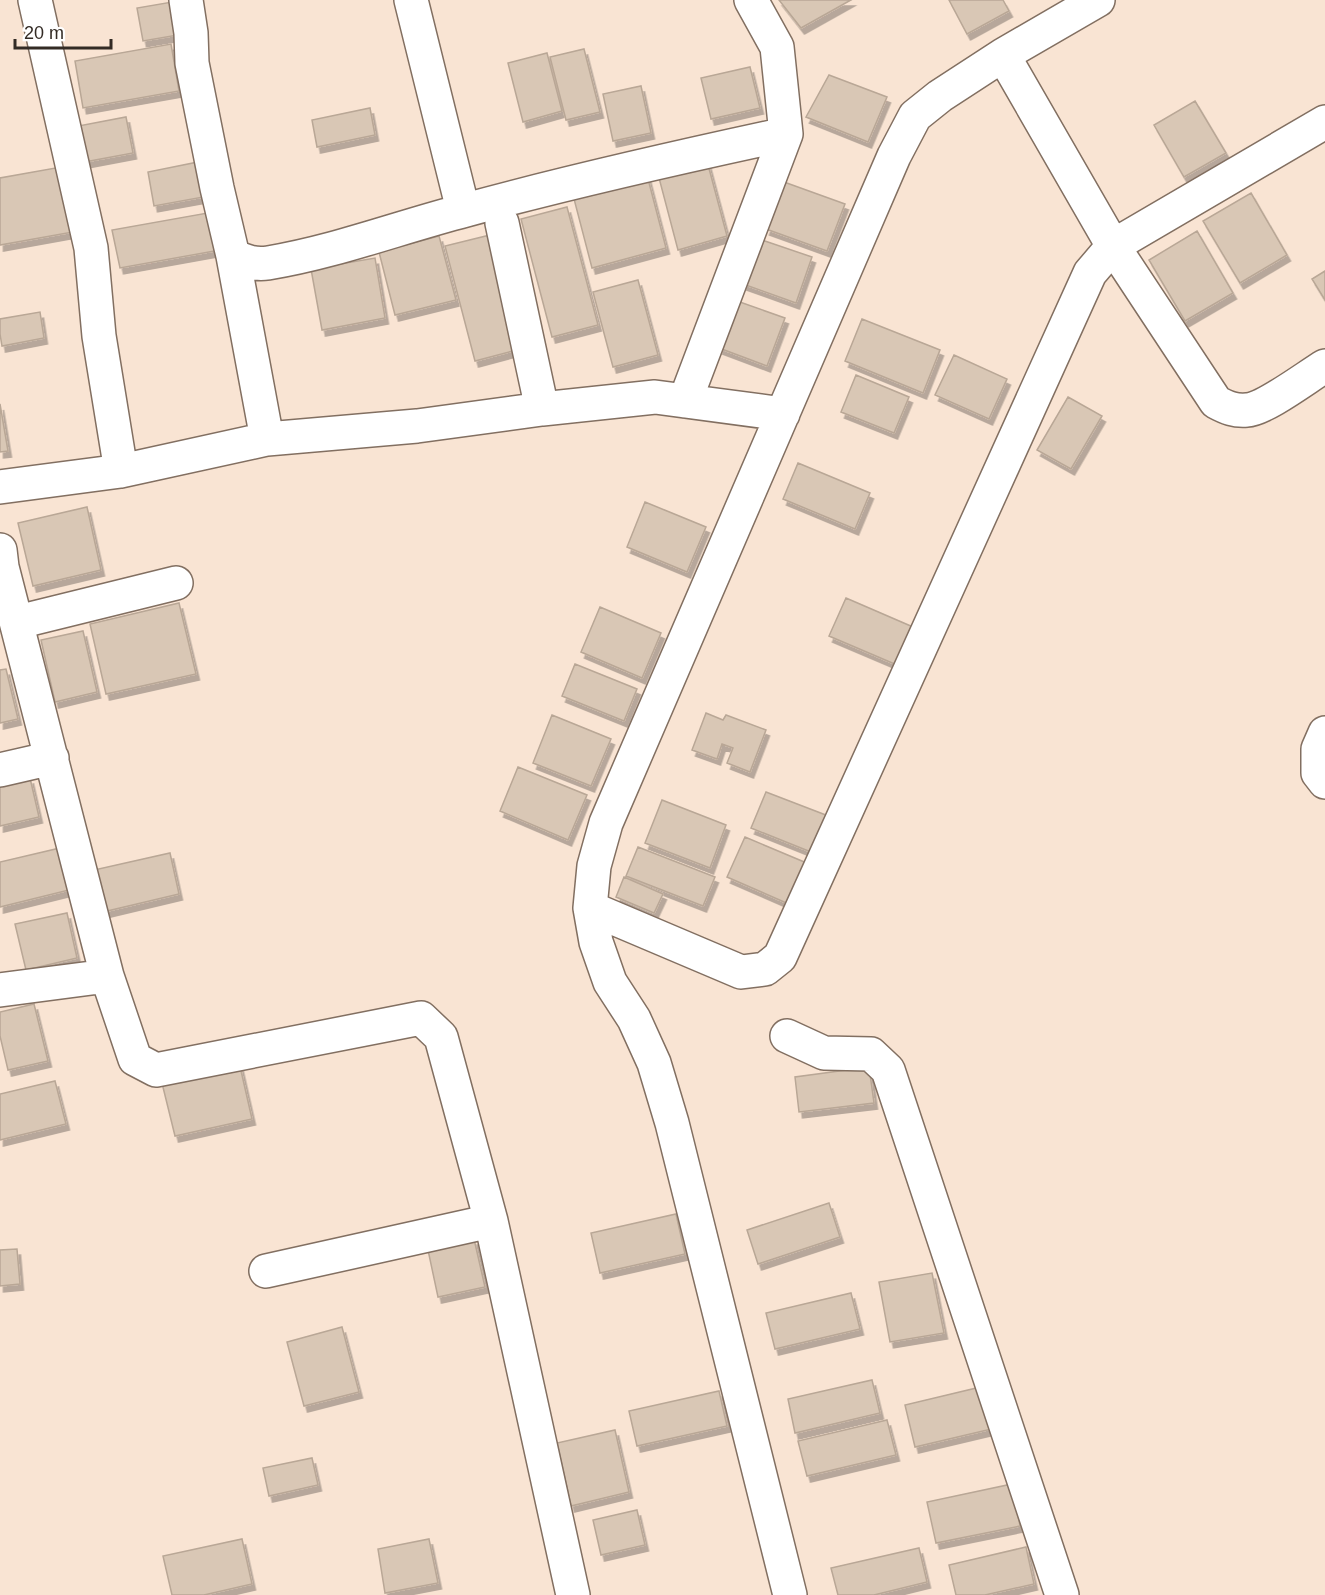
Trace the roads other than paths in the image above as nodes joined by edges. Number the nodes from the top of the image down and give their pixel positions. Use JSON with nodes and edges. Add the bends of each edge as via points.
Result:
{"nodes":[{"id":1,"x":35,"y":0,"type":"edge"},
{"id":2,"x":186,"y":0,"type":"edge"},
{"id":3,"x":411,"y":0,"type":"edge"},
{"id":4,"x":752,"y":0,"type":"edge"},
{"id":5,"x":1098,"y":0,"type":"edge"},
{"id":6,"x":1003,"y":55,"type":"junction"},
{"id":7,"x":1325,"y":122,"type":"edge"},
{"id":8,"x":786,"y":134,"type":"junction"},
{"id":9,"x":463,"y":210,"type":"junction"},
{"id":10,"x":502,"y":223,"type":"dead end"},
{"id":11,"x":1113,"y":246,"type":"junction"},
{"id":12,"x":233,"y":256,"type":"junction"},
{"id":13,"x":1325,"y":366,"type":"edge"},
{"id":14,"x":685,"y":401,"type":"junction"},
{"id":15,"x":542,"y":409,"type":"junction"},
{"id":16,"x":783,"y":414,"type":"junction"},
{"id":17,"x":267,"y":439,"type":"junction"},
{"id":18,"x":121,"y":471,"type":"junction"},
{"id":19,"x":0,"y":487,"type":"edge"},
{"id":20,"x":0,"y":550,"type":"edge"},
{"id":21,"x":176,"y":583,"type":"dead end"},
{"id":22,"x":18,"y":622,"type":"junction"},
{"id":23,"x":1325,"y":733,"type":"edge"},
{"id":24,"x":52,"y":758,"type":"junction"},
{"id":25,"x":0,"y":770,"type":"edge"},
{"id":26,"x":1325,"y":782,"type":"edge"},
{"id":27,"x":590,"y":908,"type":"junction"},
{"id":28,"x":107,"y":976,"type":"junction"},
{"id":29,"x":0,"y":990,"type":"edge"},
{"id":30,"x":787,"y":1036,"type":"dead end"},
{"id":31,"x":491,"y":1221,"type":"junction"},
{"id":32,"x":266,"y":1271,"type":"dead end"},
{"id":33,"x":573,"y":1595,"type":"edge"},
{"id":34,"x":790,"y":1595,"type":"edge"},
{"id":35,"x":1062,"y":1595,"type":"edge"}],
"edges":[{"from":1,"to":18,"type":"street","via":[[91,248],[99,336]]},
{"from":2,"to":12,"type":"street","via":[[192,63]]},
{"from":3,"to":9,"type":"street"},
{"from":4,"to":8,"type":"street","via":[[777,47]]},
{"from":5,"to":6,"type":"street"},
{"from":6,"to":11,"type":"street"},
{"from":6,"to":16,"type":"street","via":[[915,116],[894,156]]},
{"from":7,"to":11,"type":"street"},
{"from":8,"to":9,"type":"street","via":[[577,180]]},
{"from":8,"to":14,"type":"street"},
{"from":9,"to":12,"type":"street","via":[[360,241],[267,263],[252,264]]},
{"from":10,"to":15,"type":"street"},
{"from":11,"to":13,"type":"street","via":[[1216,402],[1230,410],[1250,410],[1265,404]]},
{"from":11,"to":27,"type":"street","via":[[1090,273],[780,957],[765,969],[741,972]]},
{"from":12,"to":17,"type":"street"},
{"from":14,"to":15,"type":"street","via":[[655,397]]},
{"from":14,"to":16,"type":"street"},
{"from":15,"to":17,"type":"street","via":[[417,426]]},
{"from":16,"to":27,"type":"street","via":[[606,823],[594,867]]},
{"from":17,"to":18,"type":"street"},
{"from":18,"to":19,"type":"street"},
{"from":20,"to":22,"type":"street"},
{"from":21,"to":22,"type":"street"},
{"from":22,"to":24,"type":"street"},
{"from":23,"to":26,"type":"street","via":[[1318,749],[1318,773]]},
{"from":24,"to":25,"type":"street"},
{"from":24,"to":28,"type":"street"},
{"from":27,"to":34,"type":"street","via":[[596,942],[610,982],[634,1019],[654,1063],[672,1124]]},
{"from":28,"to":29,"type":"street"},
{"from":28,"to":31,"type":"street","via":[[135,1059],[156,1070],[420,1018],[441,1037]]},
{"from":30,"to":35,"type":"street","via":[[824,1053],[871,1054],[888,1070]]},
{"from":31,"to":32,"type":"street"},
{"from":31,"to":33,"type":"street"}]}
